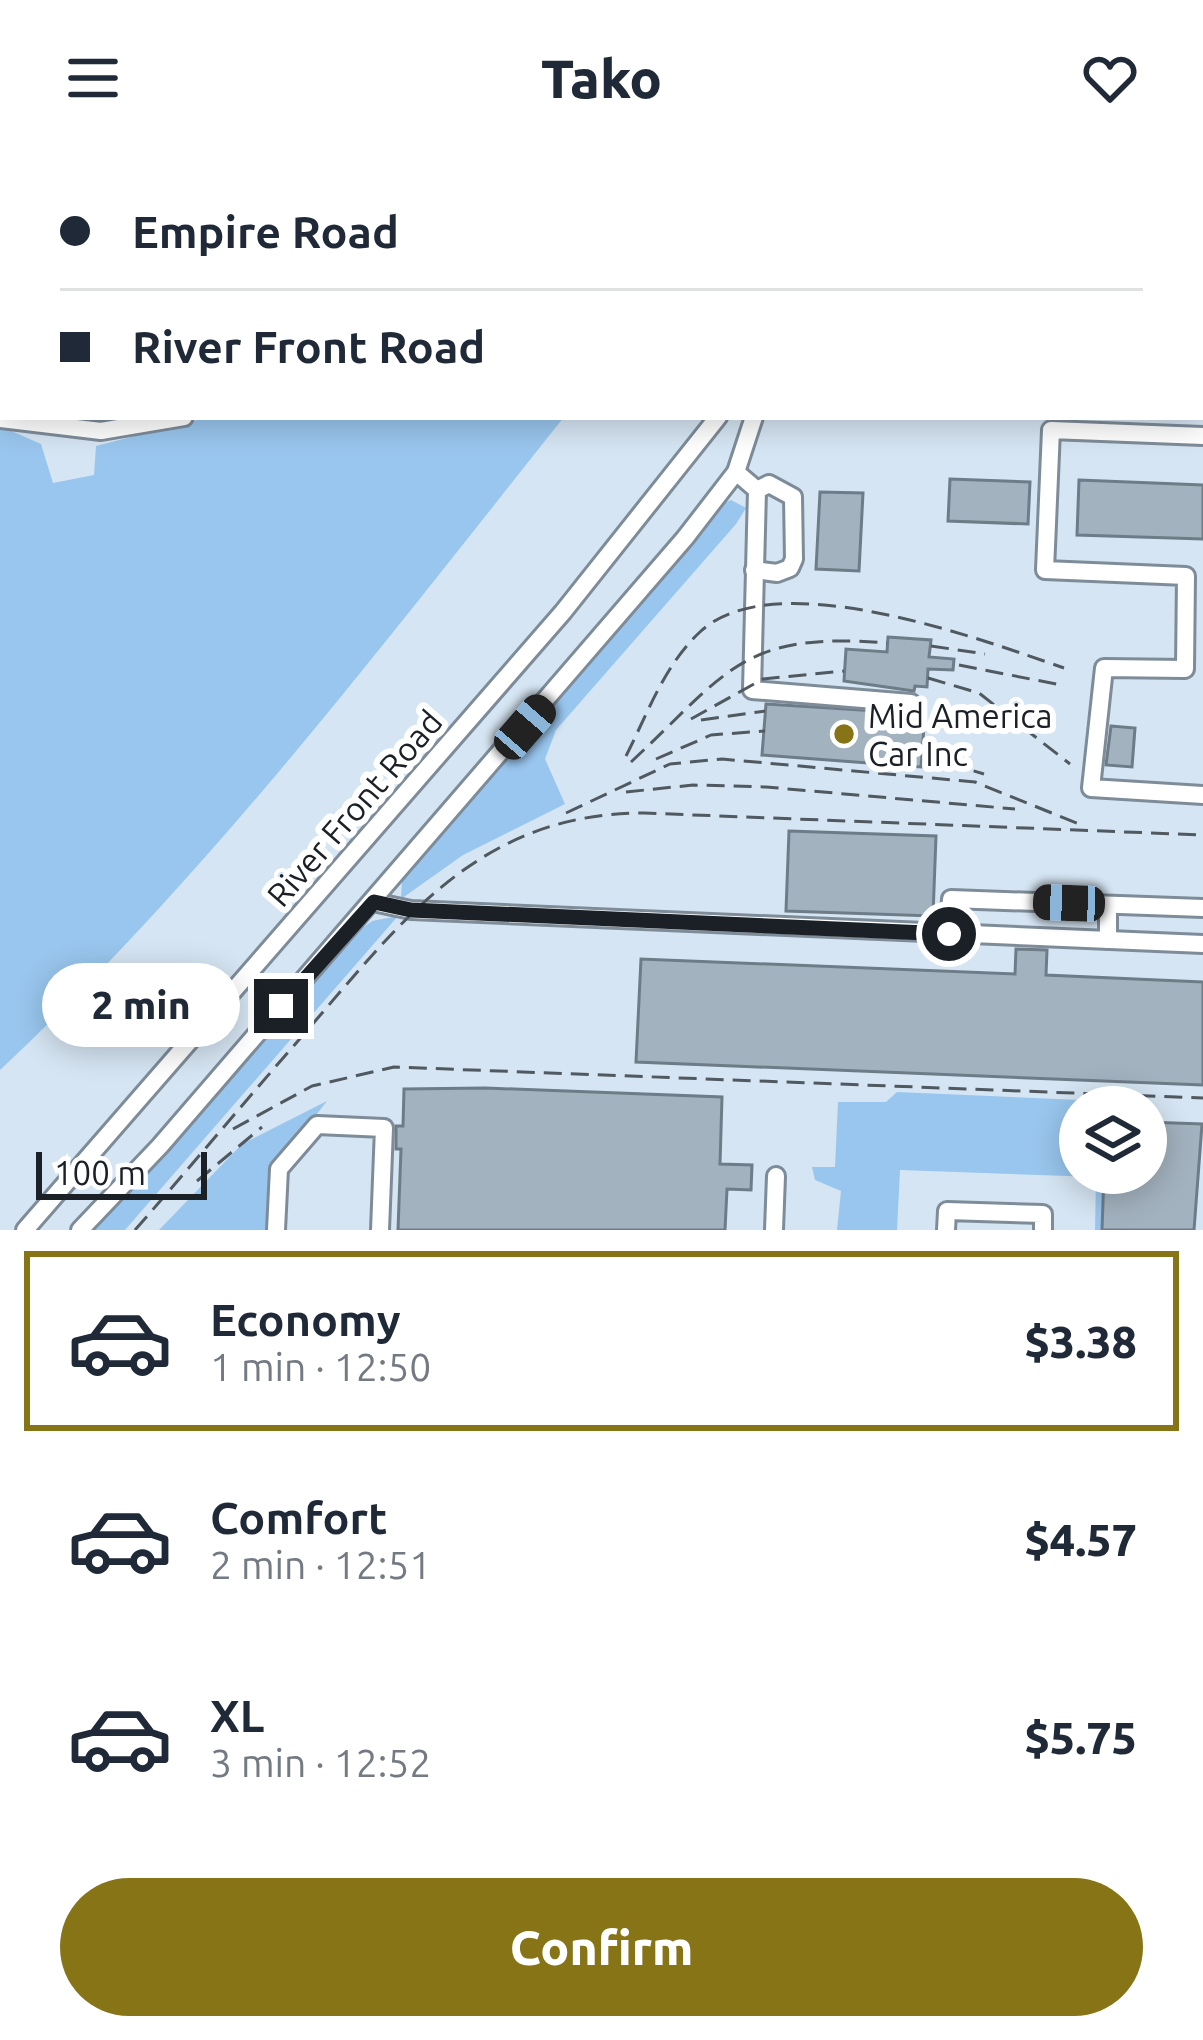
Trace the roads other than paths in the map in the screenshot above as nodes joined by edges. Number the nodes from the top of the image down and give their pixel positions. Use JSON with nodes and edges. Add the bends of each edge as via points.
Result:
{"nodes":[{"id":1,"x":5,"y":420,"type":"edge"},
{"id":2,"x":165,"y":420,"type":"edge"},
{"id":3,"x":716,"y":420,"type":"edge"},
{"id":4,"x":753,"y":420,"type":"edge"},
{"id":5,"x":1203,"y":436,"type":"edge"},
{"id":6,"x":736,"y":472,"type":"junction"},
{"id":7,"x":757,"y":490,"type":"junction"},
{"id":8,"x":754,"y":570,"type":"junction"},
{"id":9,"x":910,"y":704,"type":"dead end"},
{"id":10,"x":1203,"y":795,"type":"edge"},
{"id":11,"x":374,"y":902,"type":"junction"},
{"id":12,"x":1108,"y":904,"type":"junction"},
{"id":13,"x":1203,"y":908,"type":"edge"},
{"id":14,"x":949,"y":934,"type":"junction"},
{"id":15,"x":1108,"y":940,"type":"junction"},
{"id":16,"x":1203,"y":944,"type":"edge"},
{"id":17,"x":776,"y":1176,"type":"dead end"},
{"id":18,"x":25,"y":1230,"type":"edge"},
{"id":19,"x":80,"y":1230,"type":"edge"},
{"id":20,"x":276,"y":1230,"type":"edge"},
{"id":21,"x":380,"y":1230,"type":"edge"},
{"id":22,"x":774,"y":1230,"type":"edge"},
{"id":23,"x":946,"y":1230,"type":"edge"},
{"id":24,"x":1042,"y":1230,"type":"edge"}],
"edges":[{"from":1,"to":2,"type":"street","via":[[65,431]]},
{"from":3,"to":18,"type":"street","name":"River Front Road","via":[[563,612]]},
{"from":4,"to":6,"type":"street"},
{"from":5,"to":10,"type":"street","via":[[1051,430],[1045,570],[1186,576],[1185,669],[1104,668],[1091,788]]},
{"from":6,"to":7,"type":"street"},
{"from":6,"to":11,"type":"street"},
{"from":7,"to":8,"type":"street"},
{"from":7,"to":8,"type":"street","via":[[769,484],[793,497],[794,559],[777,573]]},
{"from":8,"to":9,"type":"street","via":[[752,690]]},
{"from":11,"to":14,"type":"street"},
{"from":11,"to":19,"type":"street"},
{"from":12,"to":13,"type":"street"},
{"from":12,"to":14,"type":"street","via":[[951,899]]},
{"from":12,"to":15,"type":"street"},
{"from":14,"to":15,"type":"street"},
{"from":15,"to":16,"type":"street"},
{"from":17,"to":22,"type":"street"},
{"from":20,"to":21,"type":"street","via":[[279,1169],[317,1125],[384,1128]]},
{"from":23,"to":24,"type":"street","via":[[946,1211],[1043,1214]]}]}
